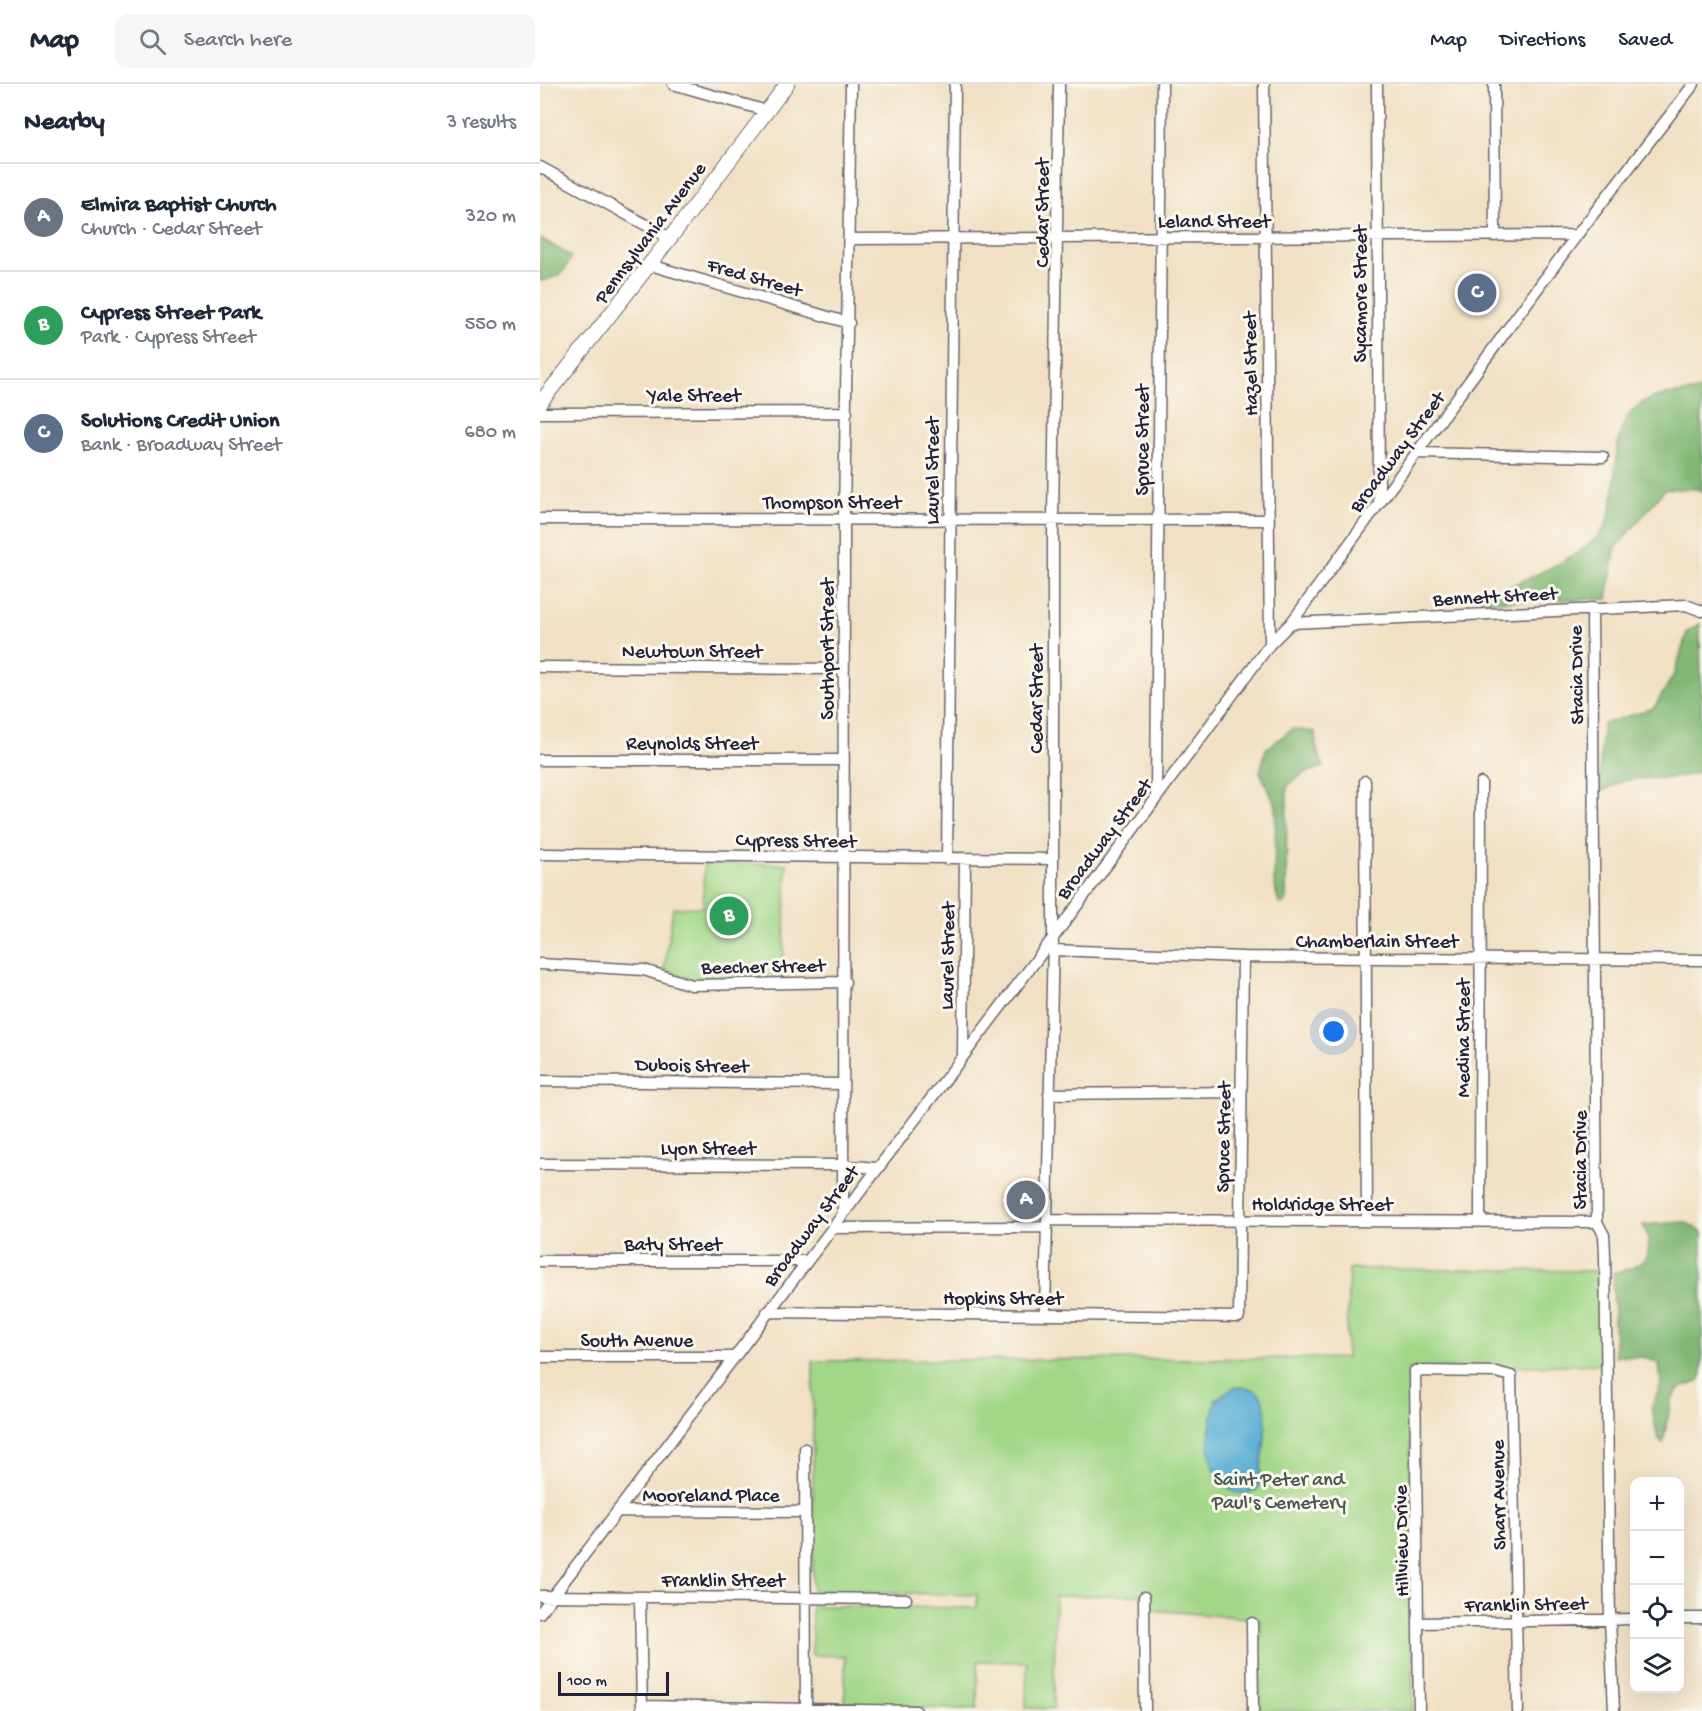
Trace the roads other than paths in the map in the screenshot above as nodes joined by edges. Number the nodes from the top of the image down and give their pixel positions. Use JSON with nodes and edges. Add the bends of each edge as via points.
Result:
{"nodes":[{"id":1,"x":673,"y":84,"type":"edge"},
{"id":2,"x":787,"y":84,"type":"edge"},
{"id":3,"x":851,"y":84,"type":"edge"},
{"id":4,"x":955,"y":84,"type":"edge"},
{"id":5,"x":1059,"y":84,"type":"edge"},
{"id":6,"x":1162,"y":84,"type":"edge"},
{"id":7,"x":1264,"y":84,"type":"edge"},
{"id":8,"x":1377,"y":84,"type":"edge"},
{"id":9,"x":1494,"y":84,"type":"edge"},
{"id":10,"x":1694,"y":84,"type":"edge"},
{"id":11,"x":767,"y":111,"type":"junction"},
{"id":12,"x":540,"y":167,"type":"edge"},
{"id":13,"x":1577,"y":235,"type":"junction"},
{"id":14,"x":1495,"y":236,"type":"junction"},
{"id":15,"x":668,"y":237,"type":"junction"},
{"id":16,"x":1376,"y":237,"type":"junction"},
{"id":17,"x":1059,"y":238,"type":"junction"},
{"id":18,"x":1160,"y":238,"type":"junction"},
{"id":19,"x":1265,"y":238,"type":"junction"},
{"id":20,"x":850,"y":239,"type":"junction"},
{"id":21,"x":954,"y":240,"type":"junction"},
{"id":22,"x":650,"y":265,"type":"junction"},
{"id":23,"x":849,"y":323,"type":"junction"},
{"id":24,"x":540,"y":403,"type":"edge"},
{"id":25,"x":847,"y":412,"type":"junction"},
{"id":26,"x":540,"y":413,"type":"edge"},
{"id":27,"x":1417,"y":453,"type":"junction"},
{"id":28,"x":1603,"y":457,"type":"dead end"},
{"id":29,"x":1379,"y":504,"type":"junction"},
{"id":30,"x":1158,"y":518,"type":"junction"},
{"id":31,"x":540,"y":519,"type":"edge"},
{"id":32,"x":844,"y":519,"type":"junction"},
{"id":33,"x":949,"y":520,"type":"junction"},
{"id":34,"x":1053,"y":520,"type":"junction"},
{"id":35,"x":1269,"y":520,"type":"junction"},
{"id":36,"x":1592,"y":608,"type":"junction"},
{"id":37,"x":1701,"y":610,"type":"edge"},
{"id":38,"x":1291,"y":623,"type":"junction"},
{"id":39,"x":1270,"y":644,"type":"junction"},
{"id":40,"x":540,"y":668,"type":"edge"},
{"id":41,"x":844,"y":669,"type":"junction"},
{"id":42,"x":540,"y":760,"type":"edge"},
{"id":43,"x":844,"y":760,"type":"junction"},
{"id":44,"x":1365,"y":781,"type":"dead end"},
{"id":45,"x":1481,"y":783,"type":"dead end"},
{"id":46,"x":1156,"y":797,"type":"junction"},
{"id":47,"x":540,"y":854,"type":"edge"},
{"id":48,"x":843,"y":857,"type":"junction"},
{"id":49,"x":947,"y":859,"type":"junction"},
{"id":50,"x":965,"y":859,"type":"junction"},
{"id":51,"x":1052,"y":859,"type":"junction"},
{"id":52,"x":1053,"y":938,"type":"junction"},
{"id":53,"x":1052,"y":950,"type":"junction"},
{"id":54,"x":1243,"y":957,"type":"junction"},
{"id":55,"x":1365,"y":959,"type":"junction"},
{"id":56,"x":1480,"y":959,"type":"junction"},
{"id":57,"x":1595,"y":959,"type":"junction"},
{"id":58,"x":1702,"y":960,"type":"edge"},
{"id":59,"x":540,"y":964,"type":"edge"},
{"id":60,"x":845,"y":982,"type":"junction"},
{"id":61,"x":963,"y":1054,"type":"junction"},
{"id":62,"x":540,"y":1081,"type":"edge"},
{"id":63,"x":843,"y":1084,"type":"junction"},
{"id":64,"x":1241,"y":1092,"type":"junction"},
{"id":65,"x":1049,"y":1094,"type":"junction"},
{"id":66,"x":540,"y":1164,"type":"edge"},
{"id":67,"x":843,"y":1165,"type":"junction"},
{"id":68,"x":876,"y":1168,"type":"junction"},
{"id":69,"x":843,"y":1214,"type":"junction"},
{"id":70,"x":1239,"y":1221,"type":"junction"},
{"id":71,"x":1367,"y":1221,"type":"junction"},
{"id":72,"x":1480,"y":1221,"type":"junction"},
{"id":73,"x":1597,"y":1222,"type":"junction"},
{"id":74,"x":1047,"y":1224,"type":"junction"},
{"id":75,"x":832,"y":1228,"type":"junction"},
{"id":76,"x":540,"y":1261,"type":"edge"},
{"id":77,"x":807,"y":1261,"type":"junction"},
{"id":78,"x":767,"y":1312,"type":"junction"},
{"id":79,"x":1045,"y":1314,"type":"junction"},
{"id":80,"x":1239,"y":1317,"type":"joint"},
{"id":81,"x":540,"y":1357,"type":"edge"},
{"id":82,"x":734,"y":1357,"type":"junction"},
{"id":83,"x":1415,"y":1371,"type":"joint"},
{"id":84,"x":805,"y":1449,"type":"dead end"},
{"id":85,"x":617,"y":1512,"type":"junction"},
{"id":86,"x":805,"y":1512,"type":"junction"},
{"id":87,"x":540,"y":1596,"type":"edge"},
{"id":88,"x":553,"y":1596,"type":"junction"},
{"id":89,"x":640,"y":1597,"type":"junction"},
{"id":90,"x":1144,"y":1597,"type":"dead end"},
{"id":91,"x":804,"y":1598,"type":"junction"},
{"id":92,"x":906,"y":1599,"type":"dead end"},
{"id":93,"x":540,"y":1612,"type":"edge"},
{"id":94,"x":1684,"y":1618,"type":"edge"},
{"id":95,"x":1702,"y":1618,"type":"edge"},
{"id":96,"x":1610,"y":1619,"type":"junction"},
{"id":97,"x":1630,"y":1619,"type":"edge"},
{"id":98,"x":1516,"y":1620,"type":"junction"},
{"id":99,"x":1252,"y":1623,"type":"dead end"},
{"id":100,"x":1419,"y":1623,"type":"junction"},
{"id":101,"x":642,"y":1709,"type":"edge"},
{"id":102,"x":806,"y":1710,"type":"edge"},
{"id":103,"x":916,"y":1711,"type":"edge"},
{"id":104,"x":1145,"y":1711,"type":"edge"},
{"id":105,"x":1253,"y":1711,"type":"edge"},
{"id":106,"x":1419,"y":1711,"type":"edge"},
{"id":107,"x":1518,"y":1711,"type":"edge"},
{"id":108,"x":1614,"y":1711,"type":"edge"}],
"edges":[{"from":1,"to":11,"type":"street"},
{"from":2,"to":11,"type":"main road","name":"Pennsylvania Avenue"},
{"from":3,"to":20,"type":"street","name":"Southport Street"},
{"from":4,"to":21,"type":"street","name":"Laurel Street"},
{"from":5,"to":17,"type":"street","name":"Cedar Street"},
{"from":6,"to":18,"type":"street","name":"Spruce Street"},
{"from":7,"to":19,"type":"street","name":"Hazel Street"},
{"from":8,"to":16,"type":"street","name":"Sycamore Street"},
{"from":9,"to":14,"type":"street"},
{"from":10,"to":13,"type":"street","name":"Broadway Street"},
{"from":11,"to":15,"type":"main road","name":"Pennsylvania Avenue"},
{"from":12,"to":15,"type":"street"},
{"from":13,"to":14,"type":"street","name":"Leland Street"},
{"from":13,"to":27,"type":"street","name":"Broadway Street"},
{"from":14,"to":16,"type":"street","name":"Leland Street"},
{"from":15,"to":22,"type":"main road","name":"Pennsylvania Avenue"},
{"from":16,"to":19,"type":"street","name":"Leland Street"},
{"from":16,"to":29,"type":"street","name":"Sycamore Street"},
{"from":17,"to":18,"type":"street","name":"Leland Street"},
{"from":17,"to":21,"type":"street","name":"Leland Street"},
{"from":17,"to":34,"type":"street","name":"Cedar Street"},
{"from":18,"to":19,"type":"street","name":"Leland Street"},
{"from":18,"to":30,"type":"street","name":"Spruce Street"},
{"from":19,"to":35,"type":"street","name":"Hazel Street"},
{"from":20,"to":21,"type":"street","name":"Leland Street"},
{"from":20,"to":23,"type":"street","name":"Southport Street"},
{"from":21,"to":33,"type":"street","name":"Laurel Street"},
{"from":22,"to":23,"type":"street","name":"Fred Street"},
{"from":22,"to":24,"type":"main road","name":"Pennsylvania Avenue"},
{"from":23,"to":25,"type":"street","name":"Southport Street"},
{"from":25,"to":26,"type":"street","name":"Yale Street"},
{"from":25,"to":32,"type":"street","name":"Southport Street"},
{"from":27,"to":28,"type":"street"},
{"from":27,"to":29,"type":"street","name":"Broadway Street"},
{"from":29,"to":38,"type":"street","name":"Broadway Street"},
{"from":30,"to":34,"type":"street","name":"Thompson Street"},
{"from":30,"to":35,"type":"street","name":"Thompson Street"},
{"from":30,"to":46,"type":"street","name":"Spruce Street"},
{"from":31,"to":32,"type":"street","name":"Thompson Street"},
{"from":32,"to":33,"type":"street","name":"Thompson Street"},
{"from":32,"to":41,"type":"street","name":"Southport Street"},
{"from":33,"to":34,"type":"street","name":"Thompson Street"},
{"from":33,"to":49,"type":"street","name":"Laurel Street"},
{"from":34,"to":51,"type":"street","name":"Cedar Street"},
{"from":35,"to":39,"type":"street","name":"Hazel Street"},
{"from":36,"to":37,"type":"street","name":"Bennett Street","via":[[1686,604]]},
{"from":36,"to":38,"type":"street","name":"Bennett Street"},
{"from":36,"to":57,"type":"street","name":"Stacia Drive"},
{"from":38,"to":39,"type":"street","name":"Broadway Street"},
{"from":39,"to":46,"type":"street","name":"Broadway Street"},
{"from":40,"to":41,"type":"street","name":"Newtown Street"},
{"from":41,"to":43,"type":"street","name":"Southport Street"},
{"from":42,"to":43,"type":"street","name":"Reynolds Street"},
{"from":43,"to":48,"type":"street","name":"Southport Street"},
{"from":44,"to":55,"type":"street"},
{"from":45,"to":56,"type":"street","name":"Medina Street"},
{"from":46,"to":52,"type":"street","name":"Broadway Street"},
{"from":47,"to":48,"type":"street","name":"Cypress Street"},
{"from":48,"to":49,"type":"street","name":"Cypress Street"},
{"from":48,"to":60,"type":"street","name":"Southport Street"},
{"from":49,"to":50,"type":"street","name":"Cypress Street"},
{"from":50,"to":51,"type":"street","name":"Cypress Street"},
{"from":50,"to":61,"type":"street","name":"Laurel Street"},
{"from":51,"to":52,"type":"street","name":"Cedar Street"},
{"from":52,"to":53,"type":"street","name":"Cedar Street"},
{"from":52,"to":61,"type":"street","name":"Broadway Street"},
{"from":53,"to":54,"type":"street","name":"Chamberlain Street"},
{"from":53,"to":65,"type":"street","name":"Cedar Street"},
{"from":54,"to":55,"type":"street","name":"Chamberlain Street"},
{"from":54,"to":64,"type":"street","name":"Spruce Street"},
{"from":55,"to":56,"type":"street","name":"Chamberlain Street"},
{"from":55,"to":71,"type":"street"},
{"from":56,"to":57,"type":"street","name":"Chamberlain Street"},
{"from":56,"to":72,"type":"street","name":"Medina Street"},
{"from":57,"to":58,"type":"street","name":"Chamberlain Street"},
{"from":57,"to":73,"type":"street","name":"Stacia Drive"},
{"from":59,"to":60,"type":"street","name":"Beecher Street","via":[[644,970],[691,985]]},
{"from":60,"to":63,"type":"street","name":"Southport Street"},
{"from":61,"to":68,"type":"street","name":"Broadway Street"},
{"from":62,"to":63,"type":"street","name":"Dubois Street"},
{"from":63,"to":67,"type":"street","name":"Southport Street"},
{"from":64,"to":65,"type":"street"},
{"from":64,"to":70,"type":"street","name":"Spruce Street"},
{"from":65,"to":74,"type":"street","name":"Cedar Street"},
{"from":66,"to":67,"type":"street","name":"Lyon Street"},
{"from":67,"to":68,"type":"street","name":"Lyon Street"},
{"from":67,"to":69,"type":"street","name":"Southport Street"},
{"from":68,"to":69,"type":"street","name":"Broadway Street"},
{"from":69,"to":75,"type":"street","name":"Broadway Street"},
{"from":70,"to":71,"type":"street","name":"Holdridge Street"},
{"from":70,"to":74,"type":"street","name":"Holdridge Street"},
{"from":70,"to":80,"type":"street","name":"Spruce Street"},
{"from":71,"to":72,"type":"street","name":"Holdridge Street"},
{"from":72,"to":73,"type":"street","name":"Holdridge Street"},
{"from":73,"to":96,"type":"street","name":"Stacia Drive","via":[[1604,1235],[1605,1255]]},
{"from":74,"to":75,"type":"street","name":"Holdridge Street"},
{"from":74,"to":79,"type":"street","name":"Cedar Street"},
{"from":75,"to":77,"type":"street","name":"Broadway Street"},
{"from":76,"to":77,"type":"street","name":"Baty Street"},
{"from":77,"to":78,"type":"street","name":"Broadway Street"},
{"from":78,"to":79,"type":"street","name":"Hopkins Street"},
{"from":78,"to":82,"type":"street","name":"Broadway Street"},
{"from":79,"to":80,"type":"street","name":"Hopkins Street"},
{"from":81,"to":82,"type":"street","name":"South Avenue"},
{"from":82,"to":85,"type":"street","name":"Broadway Street"},
{"from":83,"to":98,"type":"street","name":"Sharr Avenue","via":[[1496,1372],[1511,1376]]},
{"from":83,"to":100,"type":"street","name":"Hillview Drive"},
{"from":84,"to":86,"type":"street"},
{"from":85,"to":86,"type":"street","name":"Mooreland Place"},
{"from":85,"to":88,"type":"street","name":"Broadway Street"},
{"from":86,"to":91,"type":"street"},
{"from":87,"to":88,"type":"street","name":"Franklin Street"},
{"from":88,"to":89,"type":"street","name":"Franklin Street"},
{"from":88,"to":93,"type":"street","name":"Broadway Street"},
{"from":89,"to":91,"type":"street","name":"Franklin Street"},
{"from":89,"to":101,"type":"street"},
{"from":90,"to":104,"type":"street"},
{"from":91,"to":92,"type":"street","name":"Franklin Street"},
{"from":91,"to":102,"type":"street"},
{"from":94,"to":95,"type":"street"},
{"from":96,"to":97,"type":"street","name":"Franklin Street"},
{"from":96,"to":98,"type":"street","name":"Franklin Street"},
{"from":96,"to":108,"type":"street","name":"Stacia Drive"},
{"from":98,"to":100,"type":"street","name":"Franklin Street"},
{"from":98,"to":107,"type":"street","name":"Sharr Avenue"},
{"from":99,"to":105,"type":"street"},
{"from":100,"to":106,"type":"street","name":"Hillview Drive"},
{"from":101,"to":102,"type":"street"},
{"from":102,"to":103,"type":"street"}]}
